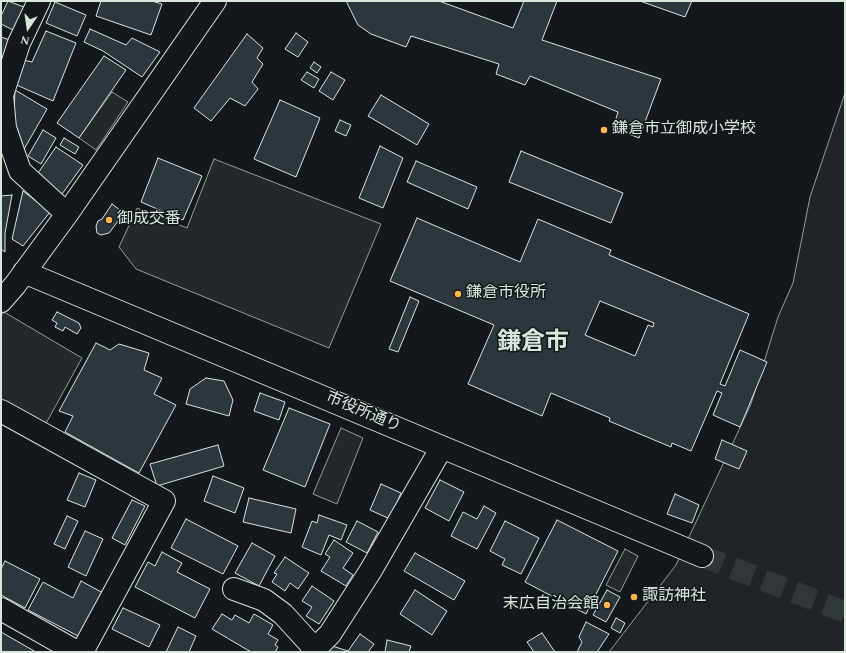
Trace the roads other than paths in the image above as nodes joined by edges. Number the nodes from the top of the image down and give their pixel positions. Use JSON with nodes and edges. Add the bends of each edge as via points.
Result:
{"nodes":[{"id":1,"x":39,"y":1,"type":"edge"},
{"id":2,"x":215,"y":1,"type":"edge"},
{"id":3,"x":67,"y":214,"type":"junction"},
{"id":4,"x":13,"y":279,"type":"edge"},
{"id":5,"x":1,"y":301,"type":"edge"},
{"id":6,"x":1,"y":411,"type":"edge"},
{"id":7,"x":442,"y":446,"type":"junction"},
{"id":8,"x":702,"y":556,"type":"tunnel mouth"},
{"id":9,"x":234,"y":589,"type":"dead end"},
{"id":10,"x":1,"y":609,"type":"edge"},
{"id":11,"x":314,"y":650,"type":"edge"},
{"id":12,"x":77,"y":652,"type":"edge"},
{"id":13,"x":82,"y":652,"type":"edge"}],
"edges":[{"from":1,"to":3,"type":"street","via":[[19,43],[2,95],[5,128],[20,171]]},
{"from":2,"to":3,"type":"street"},
{"from":3,"to":4,"type":"street"},
{"from":4,"to":5,"type":"street"},
{"from":4,"to":7,"type":"street","name":"市役所通り"},
{"from":6,"to":13,"type":"street","via":[[164,501]]},
{"from":7,"to":8,"type":"street","name":"市役所通り"},
{"from":7,"to":11,"type":"street","via":[[371,570],[330,634]]},
{"from":9,"to":11,"type":"street","via":[[264,600],[283,614]]},
{"from":10,"to":12,"type":"street"}]}
